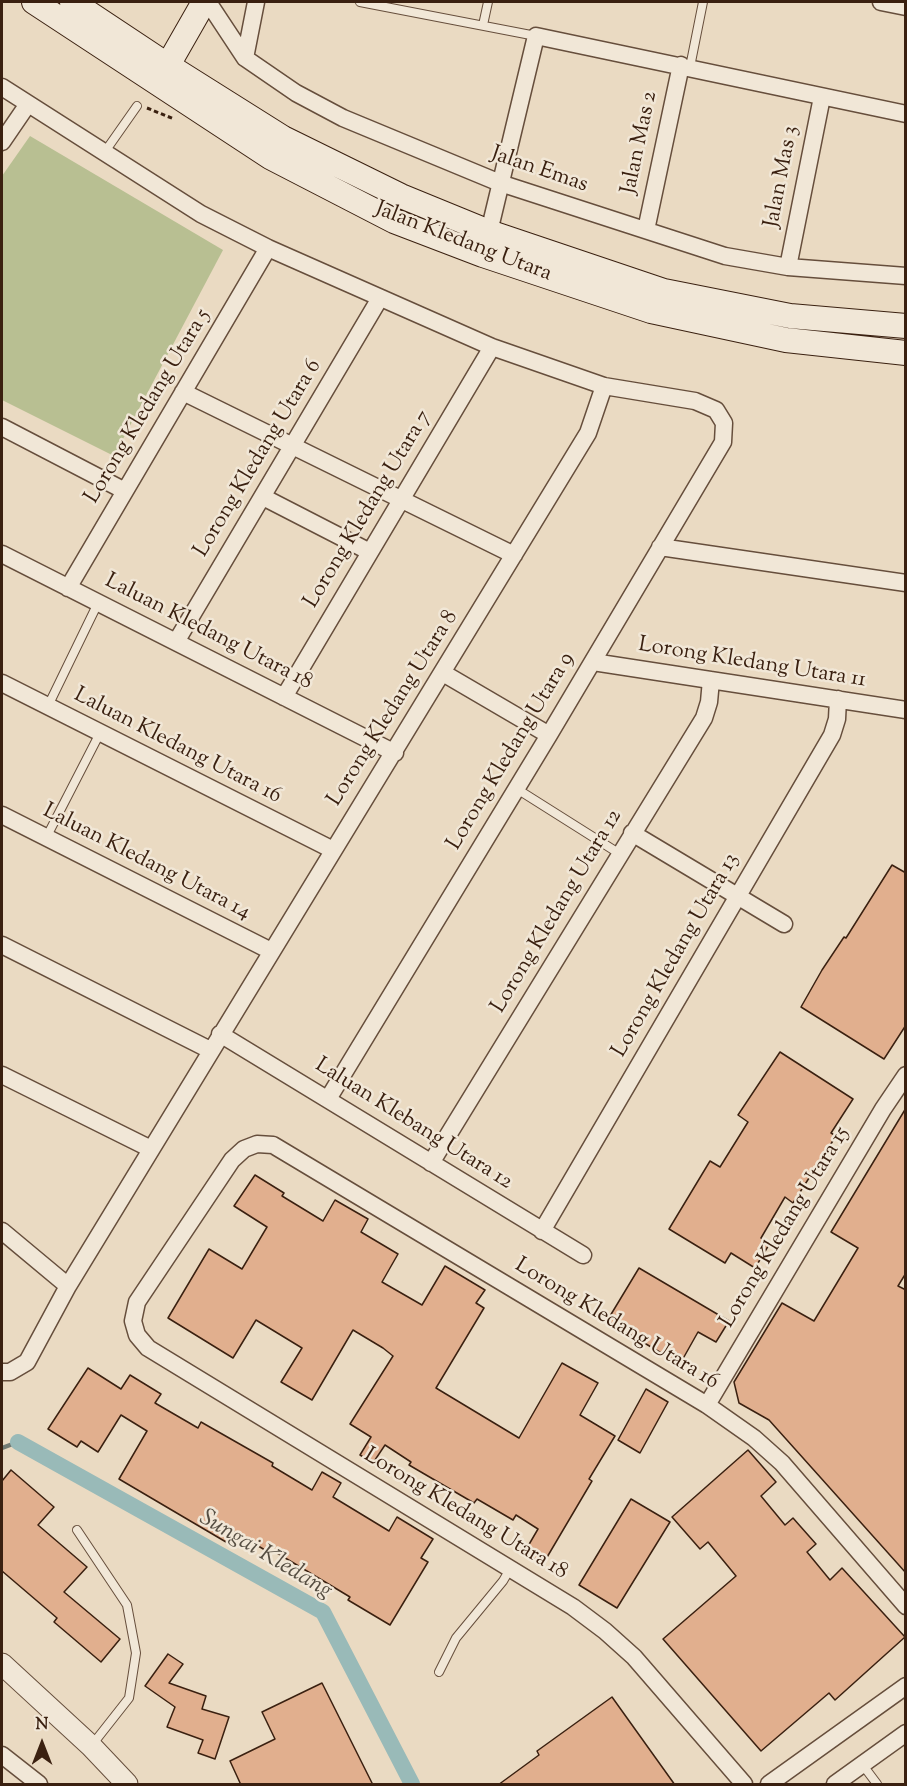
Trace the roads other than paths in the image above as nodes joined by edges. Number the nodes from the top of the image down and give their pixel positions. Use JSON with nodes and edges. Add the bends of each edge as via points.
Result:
{"nodes":[{"id":1,"x":34,"y":2,"type":"edge"},
{"id":2,"x":72,"y":2,"type":"edge"},
{"id":3,"x":206,"y":2,"type":"edge"},
{"id":4,"x":255,"y":2,"type":"edge"},
{"id":5,"x":360,"y":2,"type":"edge"},
{"id":6,"x":488,"y":2,"type":"edge"},
{"id":7,"x":703,"y":2,"type":"edge"},
{"id":8,"x":881,"y":2,"type":"edge"},
{"id":9,"x":906,"y":7,"type":"edge"},
{"id":10,"x":483,"y":25,"type":"junction"},
{"id":11,"x":536,"y":36,"type":"junction"},
{"id":12,"x":245,"y":58,"type":"junction"},
{"id":13,"x":685,"y":66,"type":"junction"},
{"id":14,"x":162,"y":74,"type":"junction"},
{"id":15,"x":2,"y":87,"type":"edge"},
{"id":16,"x":822,"y":96,"type":"junction"},
{"id":17,"x":28,"y":104,"type":"junction"},
{"id":18,"x":137,"y":106,"type":"dead end"},
{"id":19,"x":906,"y":114,"type":"edge"},
{"id":20,"x":2,"y":142,"type":"edge"},
{"id":21,"x":104,"y":153,"type":"junction"},
{"id":22,"x":500,"y":183,"type":"junction"},
{"id":23,"x":646,"y":230,"type":"junction"},
{"id":24,"x":489,"y":232,"type":"junction"},
{"id":25,"x":268,"y":248,"type":"junction"},
{"id":26,"x":789,"y":267,"type":"junction"},
{"id":27,"x":906,"y":276,"type":"edge"},
{"id":28,"x":380,"y":298,"type":"junction"},
{"id":29,"x":906,"y":326,"type":"edge"},
{"id":30,"x":492,"y":347,"type":"junction"},
{"id":31,"x":906,"y":353,"type":"edge"},
{"id":32,"x":604,"y":386,"type":"junction"},
{"id":33,"x":183,"y":392,"type":"junction"},
{"id":34,"x":2,"y":427,"type":"edge"},
{"id":35,"x":293,"y":446,"type":"junction"},
{"id":36,"x":125,"y":491,"type":"junction"},
{"id":37,"x":263,"y":497,"type":"junction"},
{"id":38,"x":402,"y":500,"type":"junction"},
{"id":39,"x":660,"y":547,"type":"junction"},
{"id":40,"x":370,"y":552,"type":"junction"},
{"id":41,"x":2,"y":554,"type":"edge"},
{"id":42,"x":514,"y":555,"type":"junction"},
{"id":43,"x":906,"y":583,"type":"edge"},
{"id":44,"x":68,"y":588,"type":"junction"},
{"id":45,"x":98,"y":603,"type":"junction"},
{"id":46,"x":176,"y":642,"type":"junction"},
{"id":47,"x":592,"y":662,"type":"junction"},
{"id":48,"x":443,"y":673,"type":"junction"},
{"id":49,"x":711,"y":680,"type":"junction"},
{"id":50,"x":2,"y":683,"type":"edge"},
{"id":51,"x":284,"y":697,"type":"junction"},
{"id":52,"x":838,"y":699,"type":"junction"},
{"id":53,"x":48,"y":706,"type":"junction"},
{"id":54,"x":906,"y":710,"type":"edge"},
{"id":55,"x":100,"y":733,"type":"junction"},
{"id":56,"x":549,"y":735,"type":"junction"},
{"id":57,"x":395,"y":753,"type":"junction"},
{"id":58,"x":517,"y":789,"type":"junction"},
{"id":59,"x":2,"y":815,"type":"edge"},
{"id":60,"x":633,"y":833,"type":"junction"},
{"id":61,"x":46,"y":838,"type":"junction"},
{"id":62,"x":333,"y":850,"type":"junction"},
{"id":63,"x":620,"y":854,"type":"junction"},
{"id":64,"x":738,"y":896,"type":"junction"},
{"id":65,"x":784,"y":924,"type":"dead end"},
{"id":66,"x":2,"y":945,"type":"edge"},
{"id":67,"x":271,"y":951,"type":"junction"},
{"id":68,"x":220,"y":1034,"type":"junction"},
{"id":69,"x":210,"y":1050,"type":"junction"},
{"id":70,"x":2,"y":1074,"type":"edge"},
{"id":71,"x":906,"y":1075,"type":"edge"},
{"id":72,"x":328,"y":1099,"type":"junction"},
{"id":73,"x":151,"y":1149,"type":"junction"},
{"id":74,"x":431,"y":1163,"type":"junction"},
{"id":75,"x":2,"y":1231,"type":"edge"},
{"id":76,"x":542,"y":1231,"type":"junction"},
{"id":77,"x":583,"y":1255,"type":"dead end"},
{"id":78,"x":68,"y":1286,"type":"junction"},
{"id":79,"x":134,"y":1321,"type":"joint"},
{"id":80,"x":6,"y":1372,"type":"edge"},
{"id":81,"x":707,"y":1405,"type":"junction"},
{"id":82,"x":77,"y":1530,"type":"dead end"},
{"id":83,"x":510,"y":1569,"type":"junction"},
{"id":84,"x":906,"y":1606,"type":"edge"},
{"id":85,"x":2,"y":1664,"type":"edge"},
{"id":86,"x":439,"y":1672,"type":"dead end"},
{"id":87,"x":906,"y":1686,"type":"edge"},
{"id":88,"x":906,"y":1733,"type":"edge"},
{"id":89,"x":92,"y":1746,"type":"junction"},
{"id":90,"x":2,"y":1755,"type":"edge"},
{"id":91,"x":862,"y":1764,"type":"junction"},
{"id":92,"x":39,"y":1785,"type":"edge"},
{"id":93,"x":127,"y":1785,"type":"edge"},
{"id":94,"x":744,"y":1785,"type":"edge"},
{"id":95,"x":769,"y":1785,"type":"edge"},
{"id":96,"x":834,"y":1785,"type":"edge"},
{"id":97,"x":877,"y":1785,"type":"edge"}],
"edges":[{"from":1,"to":14,"type":"main road","name":"Jalan Kledang Utara"},
{"from":2,"to":14,"type":"main road","name":"Jalan Kledang Utara"},
{"from":3,"to":12,"type":"street","name":"Jalan Emas"},
{"from":3,"to":14,"type":"main road"},
{"from":4,"to":12,"type":"street"},
{"from":5,"to":10,"type":"lane"},
{"from":6,"to":10,"type":"lane"},
{"from":7,"to":13,"type":"lane"},
{"from":8,"to":9,"type":"street"},
{"from":10,"to":11,"type":"lane"},
{"from":11,"to":13,"type":"street"},
{"from":11,"to":22,"type":"street"},
{"from":12,"to":22,"type":"street","name":"Jalan Emas","via":[[296,93],[343,118]]},
{"from":13,"to":16,"type":"street"},
{"from":13,"to":23,"type":"street","name":"Jalan Mas 2"},
{"from":14,"to":24,"type":"main road","name":"Jalan Kledang Utara","via":[[401,196]]},
{"from":14,"to":31,"type":"main road","name":"Jalan Kledang Utara","via":[[270,157],[394,221],[483,255],[651,311],[786,340]]},
{"from":15,"to":17,"type":"street"},
{"from":16,"to":19,"type":"street"},
{"from":16,"to":26,"type":"street","name":"Jalan Mas 3"},
{"from":17,"to":20,"type":"street"},
{"from":17,"to":21,"type":"street"},
{"from":18,"to":21,"type":"lane"},
{"from":21,"to":25,"type":"street","via":[[201,214]]},
{"from":22,"to":23,"type":"street","name":"Jalan Emas"},
{"from":22,"to":24,"type":"street"},
{"from":23,"to":26,"type":"street","name":"Jalan Emas","via":[[725,256]]},
{"from":24,"to":29,"type":"main road","name":"Jalan Kledang Utara","via":[[664,291],[790,316]]},
{"from":25,"to":28,"type":"street"},
{"from":25,"to":33,"type":"street","name":"Lorong Kledang Utara 5"},
{"from":26,"to":27,"type":"street","name":"Jalan Emas"},
{"from":28,"to":30,"type":"street"},
{"from":28,"to":35,"type":"street","name":"Lorong Kledang Utara 6"},
{"from":30,"to":32,"type":"street"},
{"from":30,"to":38,"type":"street","name":"Lorong Kledang Utara 7"},
{"from":32,"to":39,"type":"street","name":"Lorong Kledang Utara 9","via":[[695,401],[716,410],[724,423],[723,442]]},
{"from":32,"to":42,"type":"street","name":"Lorong Kledang Utara 8","via":[[588,433]]},
{"from":33,"to":35,"type":"street"},
{"from":33,"to":36,"type":"street","name":"Lorong Kledang Utara 5"},
{"from":34,"to":36,"type":"street"},
{"from":35,"to":37,"type":"street","name":"Lorong Kledang Utara 6"},
{"from":35,"to":38,"type":"street"},
{"from":36,"to":44,"type":"street","name":"Lorong Kledang Utara 5"},
{"from":37,"to":40,"type":"street"},
{"from":37,"to":46,"type":"street","name":"Lorong Kledang Utara 6"},
{"from":38,"to":40,"type":"street","name":"Lorong Kledang Utara 7"},
{"from":38,"to":42,"type":"street"},
{"from":39,"to":43,"type":"street"},
{"from":39,"to":47,"type":"street","name":"Lorong Kledang Utara 9"},
{"from":40,"to":51,"type":"street","name":"Lorong Kledang Utara 7"},
{"from":41,"to":44,"type":"street","name":"Laluan Kledang Utara 18"},
{"from":42,"to":48,"type":"street","name":"Lorong Kledang Utara 8"},
{"from":44,"to":45,"type":"street","name":"Laluan Kledang Utara 18"},
{"from":45,"to":46,"type":"street","name":"Laluan Kledang Utara 18"},
{"from":45,"to":53,"type":"lane"},
{"from":46,"to":51,"type":"street","name":"Laluan Kledang Utara 18"},
{"from":47,"to":49,"type":"street","name":"Lorong Kledang Utara 11"},
{"from":47,"to":56,"type":"street","name":"Lorong Kledang Utara 9"},
{"from":48,"to":56,"type":"street"},
{"from":48,"to":57,"type":"street","name":"Lorong Kledang Utara 8"},
{"from":49,"to":52,"type":"street","name":"Lorong Kledang Utara 11"},
{"from":49,"to":60,"type":"street","name":"Lorong Kledang Utara 12","via":[[710,702],[704,718]]},
{"from":50,"to":53,"type":"street","name":"Laluan Kledang Utara 16"},
{"from":51,"to":57,"type":"street","name":"Laluan Kledang Utara 18"},
{"from":52,"to":54,"type":"street","name":"Lorong Kledang Utara 11"},
{"from":52,"to":64,"type":"street","name":"Lorong Kledang Utara 13","via":[[832,735]]},
{"from":53,"to":55,"type":"street","name":"Laluan Kledang Utara 16"},
{"from":55,"to":61,"type":"lane"},
{"from":55,"to":62,"type":"street","name":"Laluan Kledang Utara 16"},
{"from":56,"to":58,"type":"street","name":"Lorong Kledang Utara 9"},
{"from":57,"to":62,"type":"street","name":"Lorong Kledang Utara 8"},
{"from":58,"to":63,"type":"lane"},
{"from":58,"to":72,"type":"street","name":"Lorong Kledang Utara 9"},
{"from":59,"to":61,"type":"street","name":"Laluan Kledang Utara 14"},
{"from":60,"to":63,"type":"street","name":"Lorong Kledang Utara 12"},
{"from":60,"to":64,"type":"street"},
{"from":61,"to":67,"type":"street","name":"Laluan Kledang Utara 14"},
{"from":62,"to":67,"type":"street","name":"Lorong Kledang Utara 8"},
{"from":63,"to":74,"type":"street","name":"Lorong Kledang Utara 12"},
{"from":64,"to":65,"type":"street"},
{"from":64,"to":76,"type":"street","name":"Lorong Kledang Utara 13"},
{"from":66,"to":69,"type":"street"},
{"from":67,"to":68,"type":"street","name":"Lorong Kledang Utara 8"},
{"from":68,"to":69,"type":"street","name":"Lorong Kledang Utara 8"},
{"from":68,"to":72,"type":"street","name":"Laluan Klebang Utara 12"},
{"from":69,"to":73,"type":"street","name":"Lorong Kledang Utara 8"},
{"from":70,"to":73,"type":"street"},
{"from":71,"to":81,"type":"street","name":"Lorong Kledang Utara 15"},
{"from":72,"to":74,"type":"street","name":"Laluan Klebang Utara 12"},
{"from":73,"to":78,"type":"street","name":"Lorong Kledang Utara 8"},
{"from":74,"to":76,"type":"street","name":"Laluan Klebang Utara 12"},
{"from":75,"to":78,"type":"street"},
{"from":76,"to":77,"type":"street","name":"Laluan Klebang Utara 12"},
{"from":78,"to":80,"type":"street","name":"Lorong Kledang Utara 8","via":[[27,1362]]},
{"from":79,"to":81,"type":"street","name":"Lorong Kledang Utara 16","via":[[137,1302],[232,1160],[257,1144],[273,1145]]},
{"from":79,"to":83,"type":"street","name":"Lorong Kledang Utara 18","via":[[137,1335],[148,1347]]},
{"from":81,"to":84,"type":"street","name":"Lorong Kledang Utara 16","via":[[782,1463]]},
{"from":82,"to":89,"type":"lane","via":[[127,1605],[136,1653],[129,1698]]},
{"from":83,"to":86,"type":"lane","via":[[456,1638]]},
{"from":83,"to":94,"type":"street","name":"Lorong Kledang Utara 18","via":[[573,1607],[634,1657]]},
{"from":85,"to":89,"type":"street"},
{"from":87,"to":95,"type":"street"},
{"from":88,"to":91,"type":"street"},
{"from":89,"to":93,"type":"street"},
{"from":90,"to":92,"type":"street"},
{"from":91,"to":96,"type":"street"},
{"from":91,"to":97,"type":"lane"}]}
